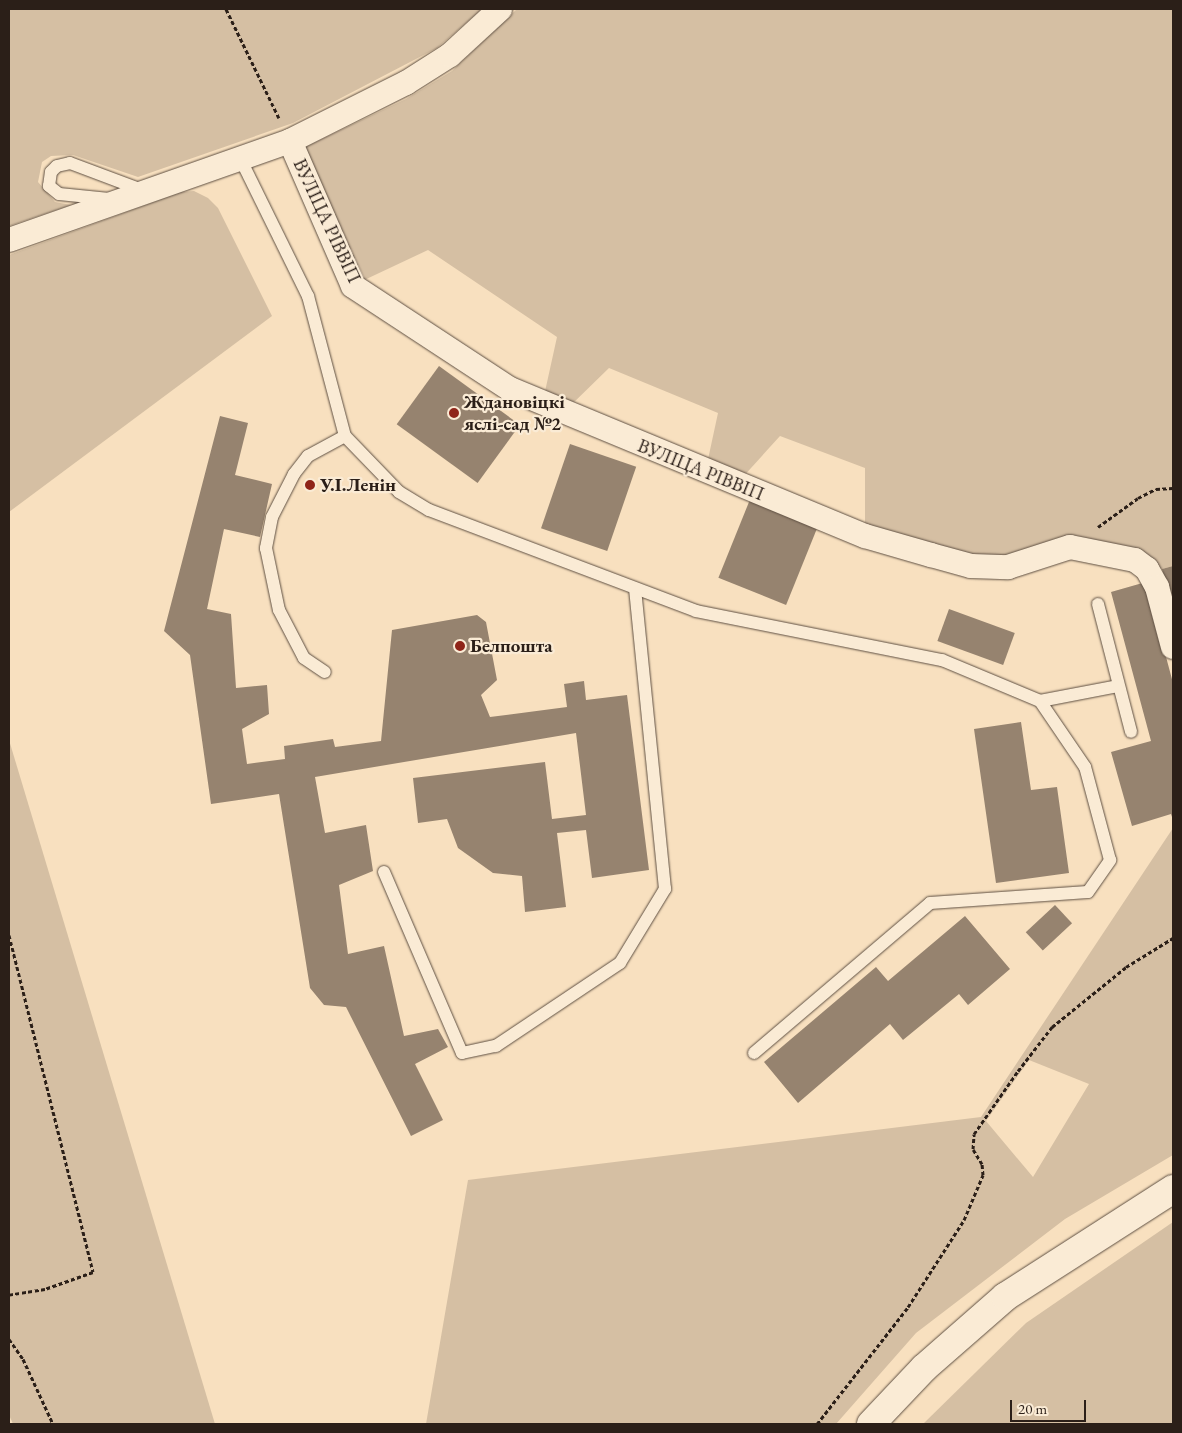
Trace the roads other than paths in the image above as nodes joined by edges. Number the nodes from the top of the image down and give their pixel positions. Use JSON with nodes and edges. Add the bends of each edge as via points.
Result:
{"nodes":[{"id":1,"x":500,"y":9,"type":"edge"},
{"id":2,"x":290,"y":140,"type":"junction"},
{"id":3,"x":240,"y":158,"type":"junction"},
{"id":4,"x":145,"y":191,"type":"junction"},
{"id":5,"x":118,"y":200,"type":"junction"},
{"id":6,"x":9,"y":240,"type":"edge"},
{"id":7,"x":345,"y":436,"type":"junction"},
{"id":8,"x":635,"y":588,"type":"junction"},
{"id":9,"x":1098,"y":604,"type":"dead end"},
{"id":10,"x":1173,"y":647,"type":"edge"},
{"id":11,"x":325,"y":672,"type":"dead end"},
{"id":12,"x":1118,"y":686,"type":"junction"},
{"id":13,"x":1040,"y":701,"type":"junction"},
{"id":14,"x":1131,"y":732,"type":"dead end"},
{"id":15,"x":384,"y":872,"type":"dead end"},
{"id":16,"x":754,"y":1053,"type":"dead end"},
{"id":17,"x":1173,"y":1189,"type":"edge"},
{"id":18,"x":871,"y":1424,"type":"edge"}],
"edges":[{"from":1,"to":2,"type":"street","via":[[450,55],[428,69]]},
{"from":2,"to":3,"type":"street"},
{"from":2,"to":10,"type":"street","name":"ВУЛІЦА РІВВІП","via":[[353,286],[510,389],[864,536],[931,555],[971,566],[1008,567],[1070,547],[1110,553],[1142,564],[1157,587]]},
{"from":3,"to":4,"type":"street"},
{"from":3,"to":7,"type":"lane","via":[[308,296]]},
{"from":4,"to":5,"type":"street"},
{"from":4,"to":5,"type":"lane","via":[[70,163],[61,164],[51,172],[49,186],[59,194]]},
{"from":5,"to":6,"type":"street"},
{"from":7,"to":8,"type":"lane","via":[[392,486],[429,510]]},
{"from":7,"to":11,"type":"lane","via":[[308,456],[294,474],[272,517],[266,548],[279,610],[304,658]]},
{"from":8,"to":13,"type":"lane","via":[[696,611],[942,660]]},
{"from":8,"to":15,"type":"lane","via":[[665,889],[620,964],[496,1046],[462,1053]]},
{"from":9,"to":12,"type":"lane"},
{"from":12,"to":13,"type":"lane"},
{"from":12,"to":14,"type":"lane"},
{"from":13,"to":16,"type":"lane","via":[[1086,767],[1110,860],[1088,892],[930,903]]},
{"from":17,"to":18,"type":"main road","via":[[1005,1297],[924,1368]]}]}
